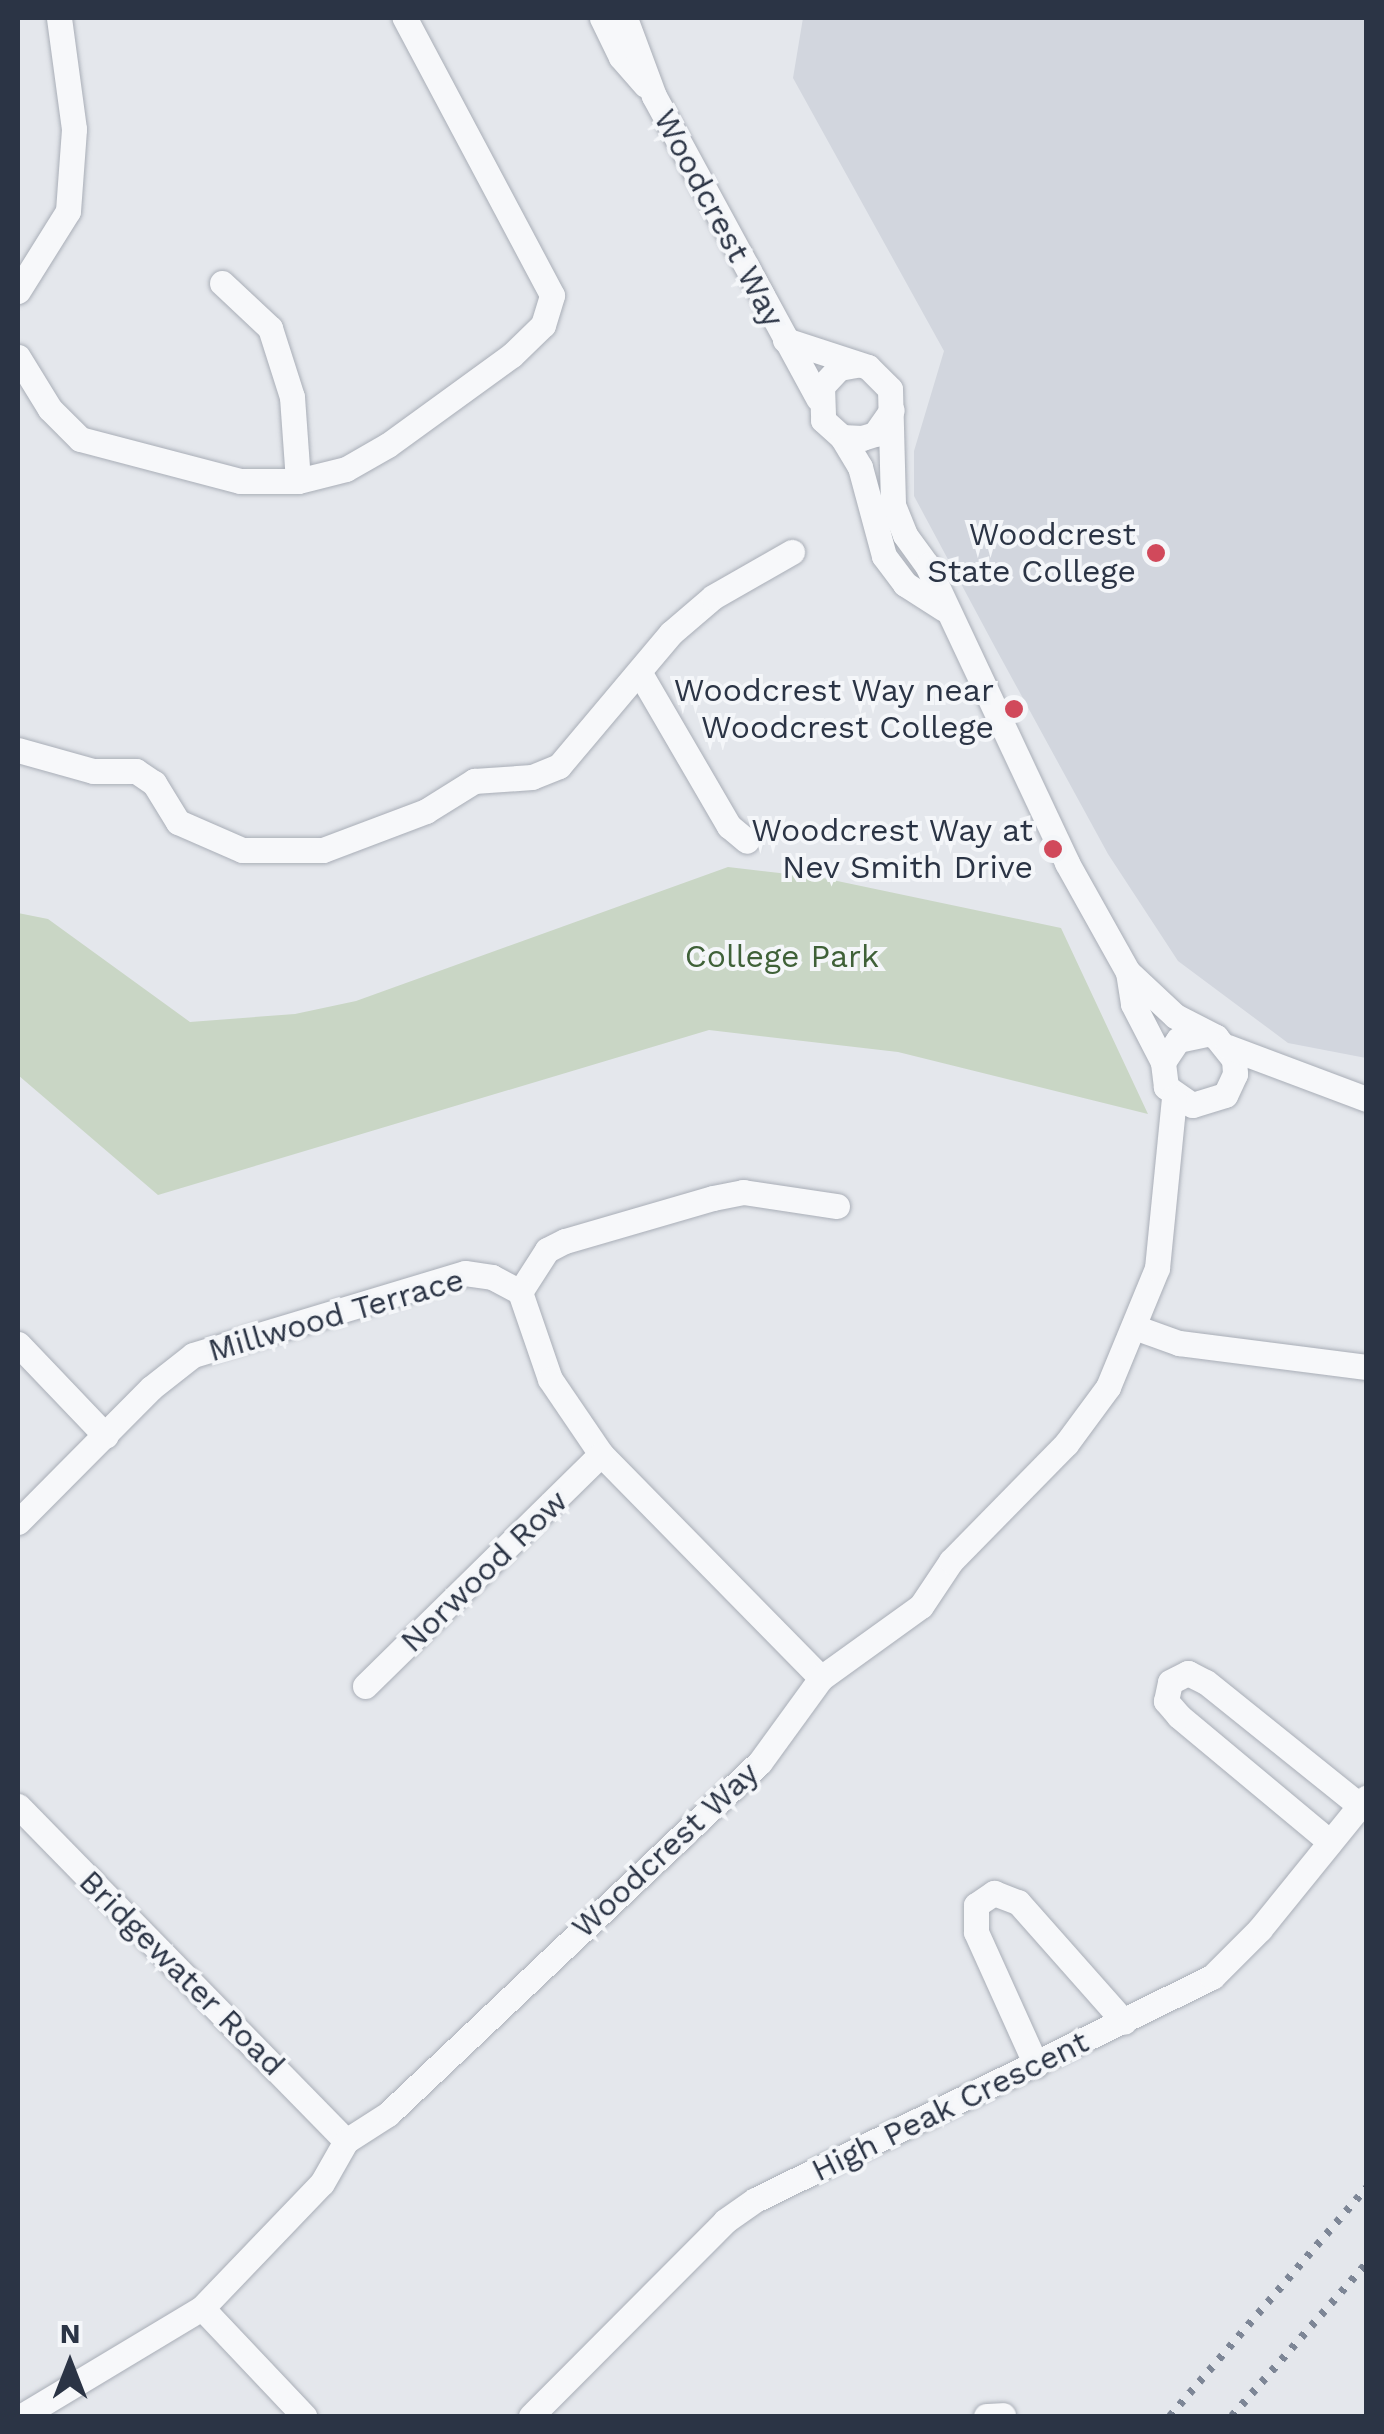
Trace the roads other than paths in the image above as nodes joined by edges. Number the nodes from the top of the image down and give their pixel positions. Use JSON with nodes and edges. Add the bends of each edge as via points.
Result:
{"nodes":[{"id":1,"x":59,"y":18,"type":"edge"},
{"id":2,"x":405,"y":18,"type":"edge"},
{"id":3,"x":602,"y":18,"type":"edge"},
{"id":4,"x":625,"y":18,"type":"edge"},
{"id":5,"x":654,"y":96,"type":"junction"},
{"id":6,"x":222,"y":282,"type":"dead end"},
{"id":7,"x":18,"y":291,"type":"edge"},
{"id":8,"x":784,"y":340,"type":"junction"},
{"id":9,"x":18,"y":357,"type":"edge"},
{"id":10,"x":856,"y":365,"type":"junction"},
{"id":11,"x":818,"y":398,"type":"junction"},
{"id":12,"x":892,"y":410,"type":"junction"},
{"id":13,"x":842,"y":437,"type":"junction"},
{"id":14,"x":298,"y":481,"type":"junction"},
{"id":15,"x":792,"y":552,"type":"dead end"},
{"id":16,"x":944,"y":609,"type":"junction"},
{"id":17,"x":640,"y":675,"type":"junction"},
{"id":18,"x":18,"y":750,"type":"edge"},
{"id":19,"x":747,"y":841,"type":"dead end"},
{"id":20,"x":1128,"y":972,"type":"junction"},
{"id":21,"x":1217,"y":1041,"type":"junction"},
{"id":22,"x":1163,"y":1062,"type":"junction"},
{"id":23,"x":1294,"y":1072,"type":"junction"},
{"id":24,"x":1174,"y":1096,"type":"junction"},
{"id":25,"x":1220,"y":1099,"type":"junction"},
{"id":26,"x":1366,"y":1099,"type":"edge"},
{"id":27,"x":1163,"y":1178,"type":"junction"},
{"id":28,"x":837,"y":1206,"type":"dead end"},
{"id":29,"x":520,"y":1292,"type":"junction"},
{"id":30,"x":1137,"y":1328,"type":"junction"},
{"id":31,"x":18,"y":1344,"type":"edge"},
{"id":32,"x":1366,"y":1367,"type":"edge"},
{"id":33,"x":106,"y":1436,"type":"junction"},
{"id":34,"x":601,"y":1454,"type":"junction"},
{"id":35,"x":18,"y":1522,"type":"edge"},
{"id":36,"x":821,"y":1678,"type":"junction"},
{"id":37,"x":366,"y":1686,"type":"dead end"},
{"id":38,"x":1363,"y":1802,"type":"edge"},
{"id":39,"x":18,"y":1806,"type":"edge"},
{"id":40,"x":1330,"y":1842,"type":"junction"},
{"id":41,"x":1124,"y":2022,"type":"junction"},
{"id":42,"x":1036,"y":2064,"type":"junction"},
{"id":43,"x":346,"y":2141,"type":"junction"},
{"id":44,"x":202,"y":2308,"type":"junction"},
{"id":45,"x":22,"y":2416,"type":"edge"},
{"id":46,"x":304,"y":2416,"type":"edge"},
{"id":47,"x":530,"y":2416,"type":"edge"}],
"edges":[{"from":1,"to":7,"type":"street","via":[[74,129],[70,196]]},
{"from":2,"to":14,"type":"street","via":[[552,295],[543,325],[512,355],[388,445],[346,469]]},
{"from":3,"to":5,"type":"street","name":"Woodcrest Way","via":[[621,57]]},
{"from":4,"to":5,"type":"street","name":"Woodcrest Way"},
{"from":5,"to":8,"type":"street","name":"Woodcrest Way"},
{"from":6,"to":14,"type":"street","via":[[270,328],[292,397]]},
{"from":8,"to":10,"type":"street","name":"Woodcrest Way"},
{"from":8,"to":11,"type":"street","name":"Woodcrest Way"},
{"from":9,"to":14,"type":"street","via":[[50,409],[80,439],[240,481]]},
{"from":10,"to":11,"type":"street","via":[[828,376]]},
{"from":10,"to":12,"type":"street","via":[[884,378]]},
{"from":11,"to":13,"type":"street","via":[[823,420]]},
{"from":12,"to":13,"type":"street","via":[[875,434]]},
{"from":12,"to":16,"type":"street","via":[[894,505]]},
{"from":13,"to":16,"type":"street","via":[[860,467],[884,556],[905,584]]},
{"from":15,"to":17,"type":"street","via":[[713,597],[671,633]]},
{"from":16,"to":20,"type":"street"},
{"from":17,"to":18,"type":"street","via":[[559,766],[532,778],[474,780],[426,810],[323,850],[242,850],[178,822],[154,783],[136,772],[93,772]]},
{"from":17,"to":19,"type":"street","via":[[729,826]]},
{"from":20,"to":21,"type":"street","via":[[1175,1016]]},
{"from":20,"to":22,"type":"street","via":[[1133,1004]]},
{"from":21,"to":22,"type":"street","via":[[1178,1040]]},
{"from":21,"to":23,"type":"street"},
{"from":21,"to":25,"type":"street","via":[[1235,1074]]},
{"from":22,"to":24,"type":"street"},
{"from":23,"to":25,"type":"street","via":[[1254,1080]]},
{"from":23,"to":26,"type":"street"},
{"from":24,"to":25,"type":"street","via":[[1192,1105]]},
{"from":24,"to":27,"type":"street","name":"Woodcrest Way"},
{"from":25,"to":27,"type":"street","name":"Woodcrest Way","via":[[1184,1134]]},
{"from":27,"to":30,"type":"street","name":"Woodcrest Way","via":[[1156,1268]]},
{"from":28,"to":29,"type":"street","via":[[744,1192],[713,1198],[565,1240],[547,1250]]},
{"from":29,"to":33,"type":"street","name":"Millwood Terrace","via":[[492,1276],[465,1274],[230,1340],[165,1377]]},
{"from":29,"to":34,"type":"street","via":[[550,1379]]},
{"from":30,"to":32,"type":"street","via":[[1179,1343]]},
{"from":30,"to":36,"type":"street","name":"Woodcrest Way","via":[[1108,1387],[1066,1444],[951,1560],[920,1606]]},
{"from":31,"to":33,"type":"street"},
{"from":33,"to":35,"type":"street","name":"Millwood Terrace"},
{"from":34,"to":36,"type":"street"},
{"from":34,"to":37,"type":"street","name":"Norwood Row"},
{"from":36,"to":43,"type":"street","name":"Woodcrest Way","via":[[760,1762],[388,2114]]},
{"from":38,"to":40,"type":"street","name":"High Peak Crescent"},
{"from":38,"to":40,"type":"street","via":[[1206,1682],[1188,1673],[1170,1682],[1166,1701],[1179,1716]]},
{"from":39,"to":43,"type":"street","name":"Bridgewater Road"},
{"from":40,"to":41,"type":"street","name":"High Peak Crescent","via":[[1212,1977]]},
{"from":41,"to":42,"type":"street","name":"High Peak Crescent"},
{"from":41,"to":42,"type":"street","via":[[1018,1902],[994,1893],[976,1905],[976,1932]]},
{"from":42,"to":47,"type":"street","name":"High Peak Crescent","via":[[725,2221]]},
{"from":43,"to":44,"type":"street","name":"Woodcrest Way","via":[[322,2183]]},
{"from":44,"to":45,"type":"street","name":"Woodcrest Way"},
{"from":44,"to":46,"type":"street"}]}
